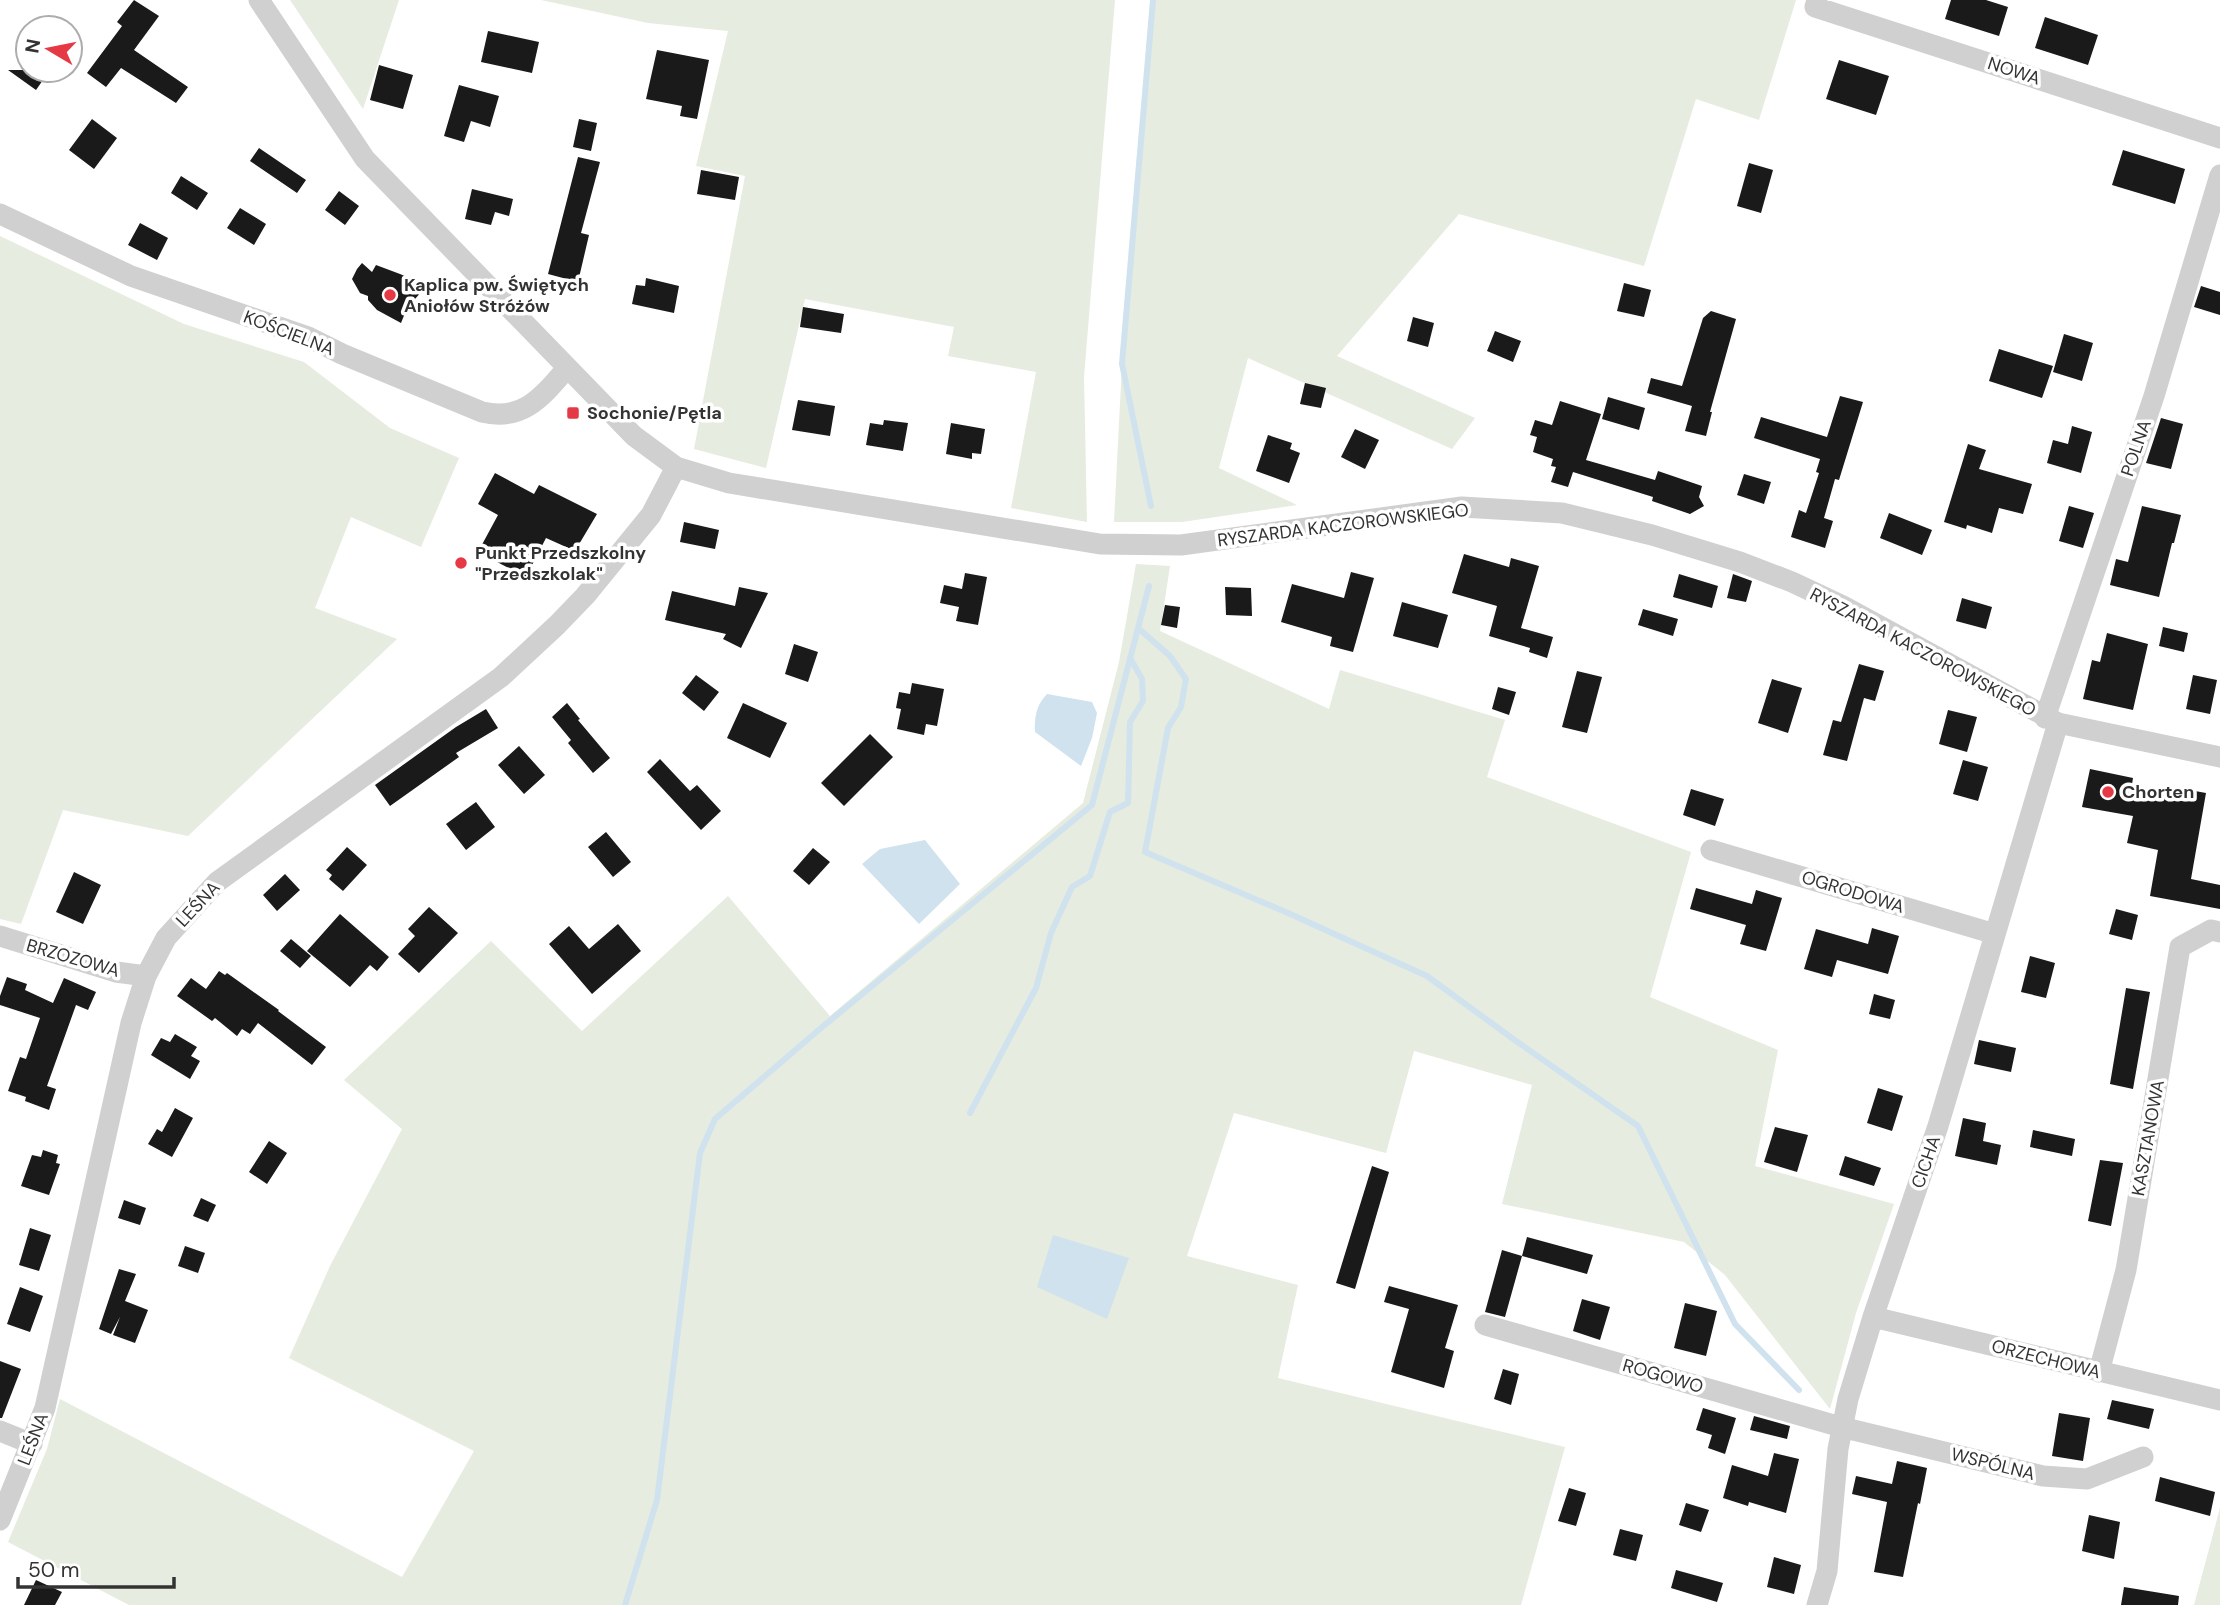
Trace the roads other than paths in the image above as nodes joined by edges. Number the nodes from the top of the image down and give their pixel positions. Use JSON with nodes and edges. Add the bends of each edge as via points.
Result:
{"nodes":[{"id":1,"x":259,"y":0,"type":"edge"},
{"id":2,"x":1817,"y":0,"type":"edge"},
{"id":3,"x":2220,"y":138,"type":"edge"},
{"id":4,"x":2220,"y":175,"type":"edge"},
{"id":5,"x":0,"y":214,"type":"edge"},
{"id":6,"x":568,"y":368,"type":"junction"},
{"id":7,"x":677,"y":467,"type":"junction"},
{"id":8,"x":2051,"y":720,"type":"junction"},
{"id":9,"x":2220,"y":757,"type":"edge"},
{"id":10,"x":1711,"y":850,"type":"dead end"},
{"id":11,"x":2220,"y":932,"type":"edge"},
{"id":12,"x":1995,"y":934,"type":"junction"},
{"id":13,"x":0,"y":936,"type":"edge"},
{"id":14,"x":146,"y":976,"type":"junction"},
{"id":15,"x":1872,"y":1317,"type":"junction"},
{"id":16,"x":1485,"y":1325,"type":"dead end"},
{"id":17,"x":2099,"y":1372,"type":"junction"},
{"id":18,"x":2220,"y":1400,"type":"edge"},
{"id":19,"x":1841,"y":1427,"type":"junction"},
{"id":20,"x":0,"y":1431,"type":"edge"},
{"id":21,"x":32,"y":1444,"type":"junction"},
{"id":22,"x":2143,"y":1457,"type":"dead end"},
{"id":23,"x":0,"y":1520,"type":"edge"},
{"id":24,"x":1817,"y":1605,"type":"edge"}],
"edges":[{"from":1,"to":6,"type":"street","name":"RYSZARDA KACZOROWSKIEGO","via":[[365,159]]},
{"from":2,"to":3,"type":"street","name":"NOWA","via":[[1815,6]]},
{"from":4,"to":8,"type":"street","name":"POLNA"},
{"from":5,"to":6,"type":"street","name":"KOŚCIELNA","via":[[131,276],[307,337],[482,412],[498,416],[522,411]]},
{"from":6,"to":7,"type":"street","name":"RYSZARDA KACZOROWSKIEGO","via":[[634,436]]},
{"from":7,"to":8,"type":"street","name":"RYSZARDA KACZOROWSKIEGO","via":[[729,483],[1100,544],[1181,545],[1462,507],[1562,513],[1652,535],[1792,582]]},
{"from":7,"to":14,"type":"street","name":"LEŚNA","via":[[651,515],[558,625],[501,677],[217,882],[166,938]]},
{"from":8,"to":9,"type":"street","name":"RYSZARDA KACZOROWSKIEGO"},
{"from":8,"to":12,"type":"street","name":"CICHA"},
{"from":10,"to":12,"type":"street","name":"OGRODOWA"},
{"from":11,"to":17,"type":"street","name":"KASZTANOWA","via":[[2211,930],[2180,947],[2126,1270]]},
{"from":12,"to":15,"type":"street","name":"CICHA","via":[[1938,1126]]},
{"from":13,"to":14,"type":"street","name":"BRZOZOWA","via":[[116,972]]},
{"from":14,"to":21,"type":"street","name":"LEŚNA","via":[[131,1023],[45,1408]]},
{"from":15,"to":17,"type":"street","name":"ORZECHOWA"},
{"from":15,"to":19,"type":"street","name":"CICHA"},
{"from":16,"to":19,"type":"street","name":"ROGOWO"},
{"from":17,"to":18,"type":"street","name":"ORZECHOWA"},
{"from":19,"to":22,"type":"street","name":"WSPÓLNA","via":[[2043,1476],[2087,1479]]},
{"from":19,"to":24,"type":"street","name":"CICHA","via":[[1828,1571]]},
{"from":20,"to":21,"type":"street"},
{"from":21,"to":23,"type":"street","name":"LEŚNA"}]}
